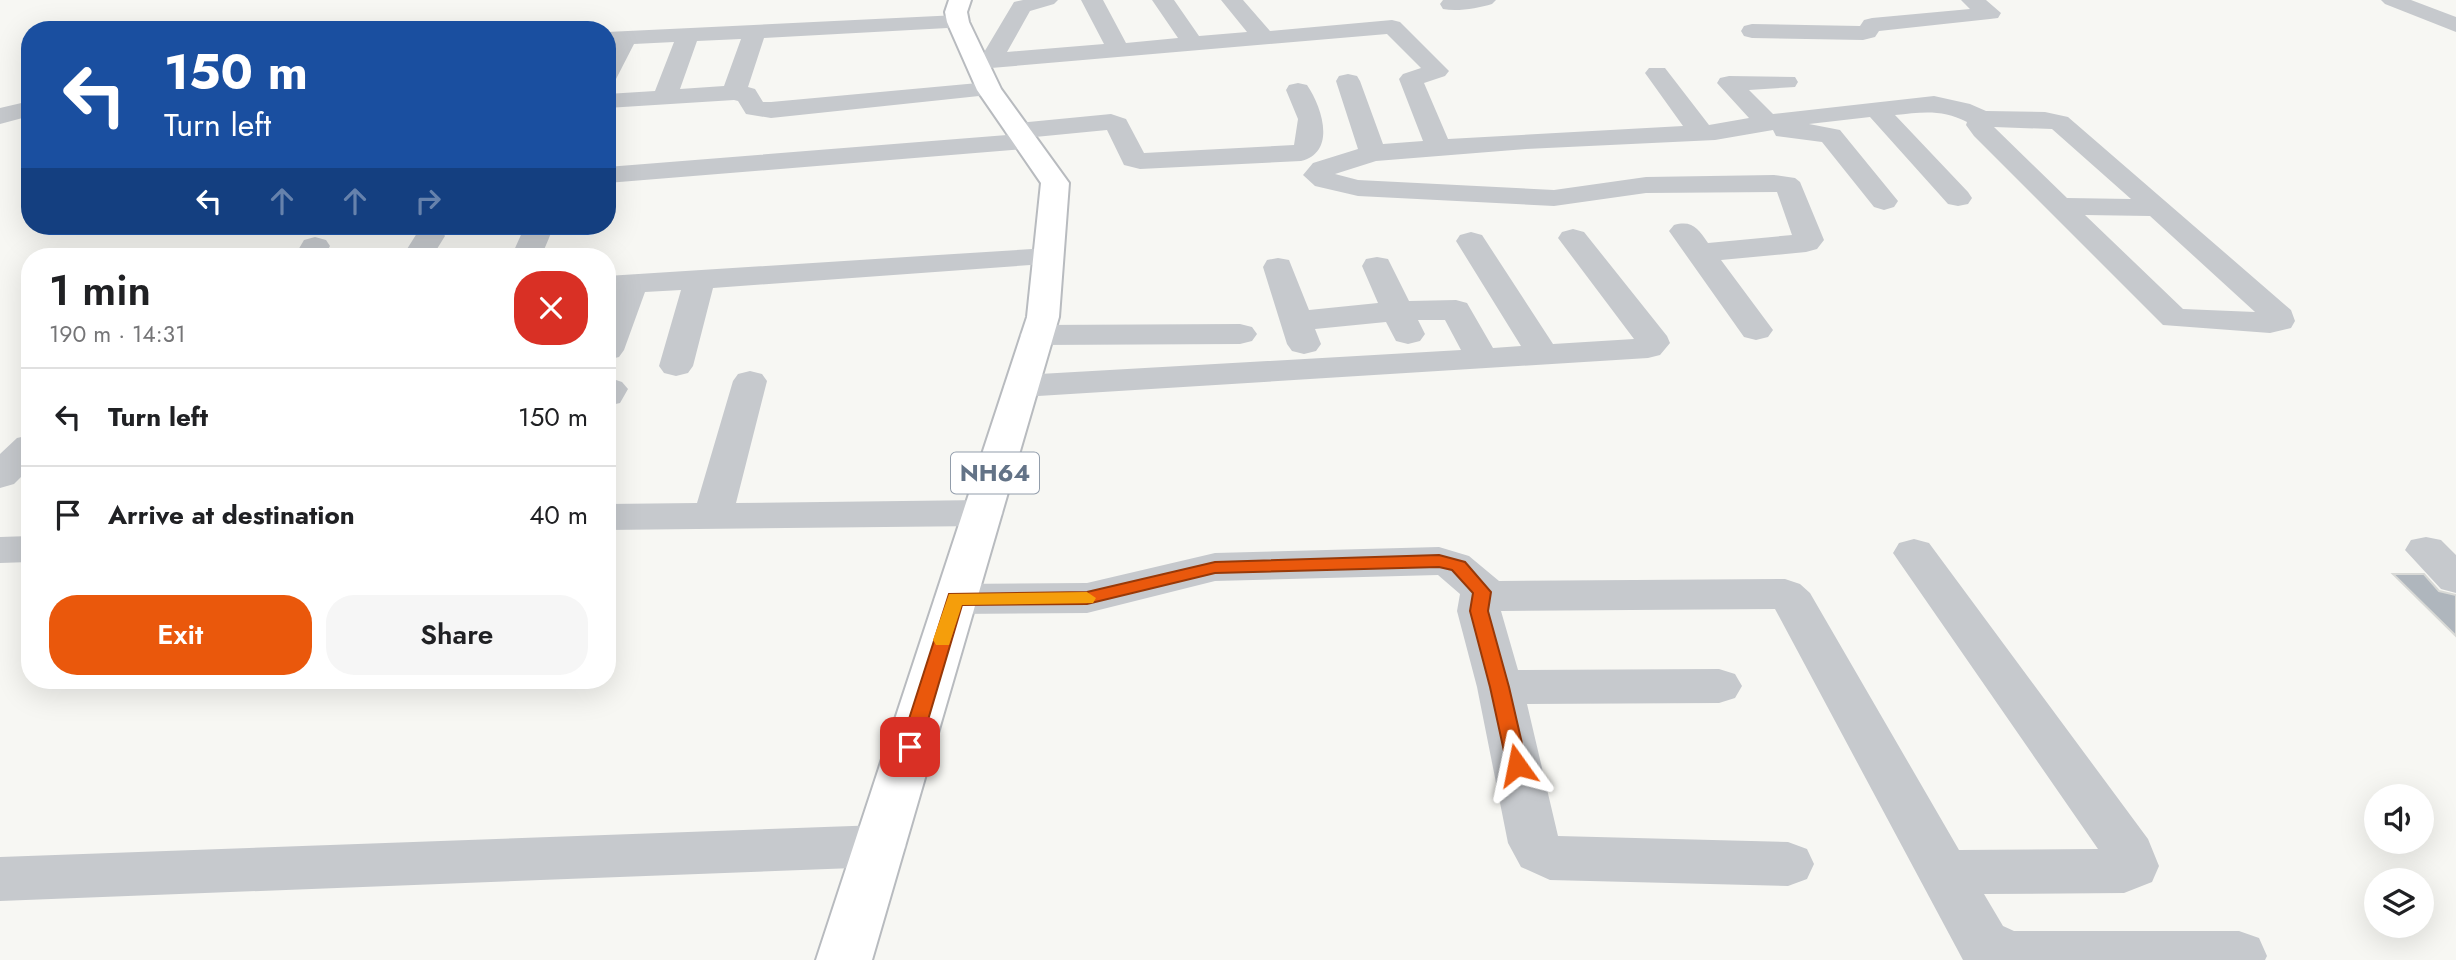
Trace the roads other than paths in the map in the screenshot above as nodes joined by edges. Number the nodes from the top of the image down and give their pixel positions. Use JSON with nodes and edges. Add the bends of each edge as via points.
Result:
{"nodes":[{"id":1,"x":1047,"y":0,"type":"edge"},
{"id":2,"x":1092,"y":0,"type":"edge"},
{"id":3,"x":1163,"y":0,"type":"edge"},
{"id":4,"x":1232,"y":0,"type":"edge"},
{"id":5,"x":1485,"y":0,"type":"edge"},
{"id":6,"x":1888,"y":0,"type":"edge"},
{"id":7,"x":2392,"y":0,"type":"edge"},
{"id":8,"x":1451,"y":4,"type":"dead end"},
{"id":9,"x":1967,"y":8,"type":"edge"},
{"id":10,"x":1931,"y":10,"type":"edge"},
{"id":11,"x":727,"y":11,"type":"dead end"},
{"id":12,"x":959,"y":11,"type":"edge"},
{"id":13,"x":2456,"y":25,"type":"edge"},
{"id":14,"x":755,"y":30,"type":"junction"},
{"id":15,"x":719,"y":32,"type":"junction"},
{"id":16,"x":1338,"y":32,"type":"junction"},
{"id":17,"x":1752,"y":32,"type":"dead end"},
{"id":18,"x":689,"y":34,"type":"junction"},
{"id":19,"x":617,"y":38,"type":"edge"},
{"id":20,"x":1267,"y":38,"type":"junction"},
{"id":21,"x":1195,"y":44,"type":"junction"},
{"id":22,"x":1353,"y":50,"type":"dead end"},
{"id":23,"x":1125,"y":56,"type":"junction"},
{"id":24,"x":1286,"y":60,"type":"dead end"},
{"id":25,"x":1213,"y":67,"type":"dead end"},
{"id":26,"x":985,"y":70,"type":"junction"},
{"id":27,"x":1657,"y":73,"type":"dead end"},
{"id":28,"x":1348,"y":81,"type":"dead end"},
{"id":29,"x":1786,"y":82,"type":"dead end"},
{"id":30,"x":1298,"y":90,"type":"dead end"},
{"id":31,"x":734,"y":93,"type":"junction"},
{"id":32,"x":664,"y":98,"type":"junction"},
{"id":33,"x":616,"y":101,"type":"edge"},
{"id":34,"x":1876,"y":109,"type":"junction"},
{"id":35,"x":21,"y":110,"type":"edge"},
{"id":36,"x":0,"y":116,"type":"edge"},
{"id":37,"x":1981,"y":119,"type":"junction"},
{"id":38,"x":1767,"y":123,"type":"junction"},
{"id":39,"x":1730,"y":131,"type":"junction"},
{"id":40,"x":1702,"y":133,"type":"junction"},
{"id":41,"x":1022,"y":136,"type":"junction"},
{"id":42,"x":1438,"y":147,"type":"junction"},
{"id":43,"x":1373,"y":153,"type":"junction"},
{"id":44,"x":1847,"y":157,"type":"junction"},
{"id":45,"x":1918,"y":157,"type":"junction"},
{"id":46,"x":616,"y":174,"type":"edge"},
{"id":47,"x":1958,"y":198,"type":"dead end"},
{"id":48,"x":1884,"y":201,"type":"dead end"},
{"id":49,"x":2059,"y":206,"type":"junction"},
{"id":50,"x":2158,"y":208,"type":"junction"},
{"id":51,"x":1573,"y":238,"type":"dead end"},
{"id":52,"x":1472,"y":241,"type":"dead end"},
{"id":53,"x":1048,"y":257,"type":"junction"},
{"id":54,"x":1377,"y":265,"type":"dead end"},
{"id":55,"x":1278,"y":267,"type":"dead end"},
{"id":56,"x":699,"y":279,"type":"junction"},
{"id":57,"x":620,"y":284,"type":"edge"},
{"id":58,"x":616,"y":304,"type":"edge"},
{"id":59,"x":1398,"y":312,"type":"junction"},
{"id":60,"x":1296,"y":321,"type":"junction"},
{"id":61,"x":1756,"y":330,"type":"dead end"},
{"id":62,"x":1240,"y":334,"type":"dead end"},
{"id":63,"x":1037,"y":335,"type":"junction"},
{"id":64,"x":1542,"y":353,"type":"junction"},
{"id":65,"x":1482,"y":358,"type":"junction"},
{"id":66,"x":1421,"y":362,"type":"junction"},
{"id":67,"x":676,"y":366,"type":"dead end"},
{"id":68,"x":1313,"y":370,"type":"junction"},
{"id":69,"x":750,"y":381,"type":"dead end"},
{"id":70,"x":1022,"y":386,"type":"junction"},
{"id":71,"x":21,"y":455,"type":"edge"},
{"id":72,"x":0,"y":477,"type":"edge"},
{"id":73,"x":983,"y":513,"type":"junction"},
{"id":74,"x":713,"y":515,"type":"junction"},
{"id":75,"x":616,"y":517,"type":"edge"},
{"id":76,"x":0,"y":550,"type":"edge"},
{"id":77,"x":21,"y":550,"type":"edge"},
{"id":78,"x":2426,"y":550,"type":"dead end"},
{"id":79,"x":1914,"y":553,"type":"dead end"},
{"id":80,"x":2456,"y":579,"type":"edge"},
{"id":81,"x":1482,"y":592,"type":"junction"},
{"id":82,"x":955,"y":599,"type":"junction"},
{"id":83,"x":1719,"y":686,"type":"dead end"},
{"id":84,"x":1500,"y":687,"type":"junction"},
{"id":85,"x":880,"y":846,"type":"junction"},
{"id":86,"x":1788,"y":864,"type":"dead end"},
{"id":87,"x":1945,"y":872,"type":"junction"},
{"id":88,"x":0,"y":879,"type":"edge"},
{"id":89,"x":2239,"y":956,"type":"dead end"},
{"id":90,"x":844,"y":960,"type":"edge"}],
"edges":[{"from":1,"to":26,"type":"street","via":[[1022,7]]},
{"from":2,"to":23,"type":"street"},
{"from":3,"to":21,"type":"street"},
{"from":4,"to":20,"type":"street"},
{"from":5,"to":8,"type":"street"},
{"from":6,"to":10,"type":"street"},
{"from":7,"to":13,"type":"street"},
{"from":9,"to":10,"type":"street"},
{"from":10,"to":17,"type":"street","via":[[1871,25],[1863,33]]},
{"from":11,"to":15,"type":"street"},
{"from":12,"to":14,"type":"street"},
{"from":12,"to":26,"type":"highway","number":"NH64"},
{"from":14,"to":15,"type":"street"},
{"from":14,"to":31,"type":"street"},
{"from":15,"to":18,"type":"street"},
{"from":16,"to":20,"type":"street"},
{"from":16,"to":22,"type":"street"},
{"from":16,"to":42,"type":"street","via":[[1396,28],[1437,71],[1412,79]]},
{"from":18,"to":19,"type":"street"},
{"from":18,"to":32,"type":"street"},
{"from":20,"to":21,"type":"street"},
{"from":20,"to":24,"type":"street"},
{"from":21,"to":23,"type":"street"},
{"from":21,"to":25,"type":"street"},
{"from":23,"to":26,"type":"street"},
{"from":26,"to":31,"type":"street","via":[[771,110],[755,109],[746,94]]},
{"from":26,"to":41,"type":"highway","number":"NH64"},
{"from":27,"to":40,"type":"street"},
{"from":28,"to":43,"type":"street"},
{"from":29,"to":38,"type":"street","via":[[1729,83]]},
{"from":30,"to":41,"type":"street","via":[[1312,123],[1306,151],[1301,153],[1140,161],[1134,159],[1117,124],[1111,122]]},
{"from":31,"to":32,"type":"street"},
{"from":32,"to":33,"type":"street"},
{"from":34,"to":37,"type":"street","via":[[1947,104]]},
{"from":34,"to":38,"type":"street"},
{"from":34,"to":45,"type":"street"},
{"from":35,"to":36,"type":"street"},
{"from":37,"to":49,"type":"street","via":[[1983,131]]},
{"from":37,"to":50,"type":"street","via":[[2059,122]]},
{"from":38,"to":39,"type":"street"},
{"from":39,"to":40,"type":"street"},
{"from":39,"to":44,"type":"street","via":[[1822,133],[1831,136]]},
{"from":40,"to":42,"type":"street"},
{"from":41,"to":46,"type":"street"},
{"from":41,"to":53,"type":"highway","number":"NH64","via":[[1055,183]]},
{"from":42,"to":43,"type":"street"},
{"from":43,"to":61,"type":"street","via":[[1317,175],[1358,187],[1545,198],[1646,185],[1785,184],[1809,240],[1806,243],[1693,242]]},
{"from":44,"to":45,"type":"street"},
{"from":44,"to":48,"type":"street"},
{"from":45,"to":47,"type":"street"},
{"from":49,"to":50,"type":"street"},
{"from":49,"to":50,"type":"street","via":[[2175,318],[2279,321]]},
{"from":51,"to":64,"type":"street","via":[[1653,343],[1633,350]]},
{"from":52,"to":64,"type":"street"},
{"from":53,"to":56,"type":"street"},
{"from":53,"to":63,"type":"highway","number":"NH64"},
{"from":54,"to":59,"type":"street"},
{"from":55,"to":60,"type":"street"},
{"from":56,"to":57,"type":"street"},
{"from":56,"to":67,"type":"street"},
{"from":57,"to":58,"type":"street"},
{"from":59,"to":60,"type":"street"},
{"from":59,"to":65,"type":"street","via":[[1456,310]]},
{"from":59,"to":66,"type":"street"},
{"from":60,"to":68,"type":"street"},
{"from":62,"to":63,"type":"street"},
{"from":63,"to":70,"type":"highway","number":"NH64"},
{"from":64,"to":65,"type":"street"},
{"from":65,"to":66,"type":"street"},
{"from":66,"to":68,"type":"street"},
{"from":68,"to":70,"type":"street"},
{"from":69,"to":74,"type":"street"},
{"from":70,"to":73,"type":"highway","number":"NH64"},
{"from":71,"to":72,"type":"street"},
{"from":73,"to":74,"type":"street"},
{"from":73,"to":82,"type":"highway","number":"NH64"},
{"from":74,"to":75,"type":"street"},
{"from":76,"to":77,"type":"street"},
{"from":78,"to":80,"type":"street"},
{"from":79,"to":87,"type":"street","via":[[2130,854],[2133,866],[2124,871]]},
{"from":81,"to":82,"type":"street","via":[[1458,566],[1439,561],[1215,567],[1087,598]]},
{"from":81,"to":84,"type":"street","via":[[1479,611]]},
{"from":81,"to":87,"type":"street","via":[[1506,597],[1785,594],[1795,603]]},
{"from":82,"to":85,"type":"highway","number":"NH64"},
{"from":83,"to":84,"type":"street"},
{"from":84,"to":86,"type":"street","via":[[1539,852],[1550,858]]},
{"from":85,"to":88,"type":"street"},
{"from":85,"to":90,"type":"highway","number":"NH64"},
{"from":87,"to":89,"type":"street","via":[[1983,943],[1993,953]]}]}
